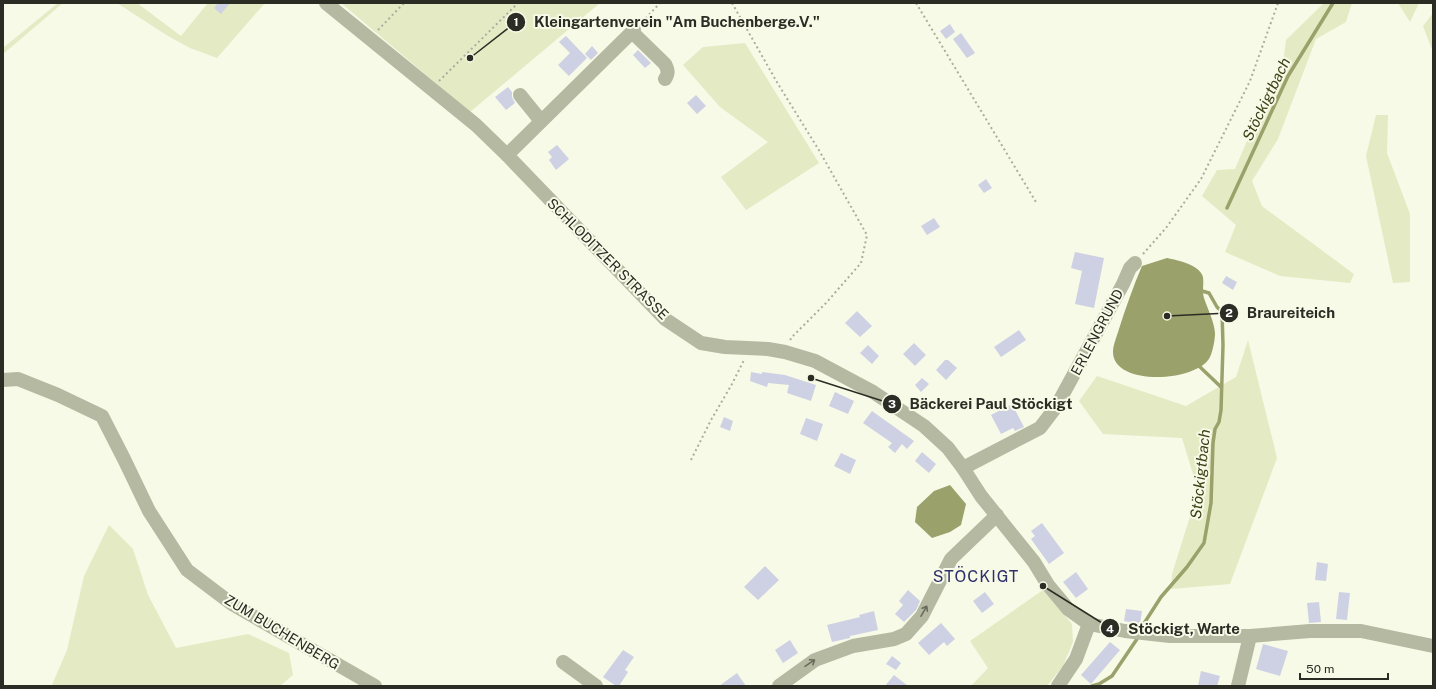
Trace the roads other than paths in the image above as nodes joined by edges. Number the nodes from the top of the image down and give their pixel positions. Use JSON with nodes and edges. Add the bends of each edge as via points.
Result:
{"nodes":[{"id":1,"x":326,"y":3,"type":"edge"},
{"id":2,"x":664,"y":79,"type":"dead end"},
{"id":3,"x":520,"y":95,"type":"dead end"},
{"id":4,"x":541,"y":121,"type":"junction"},
{"id":5,"x":507,"y":154,"type":"junction"},
{"id":6,"x":1135,"y":263,"type":"road end"},
{"id":7,"x":3,"y":380,"type":"edge"},
{"id":8,"x":963,"y":468,"type":"junction"},
{"id":9,"x":997,"y":515,"type":"junction"},
{"id":10,"x":1089,"y":624,"type":"junction"},
{"id":11,"x":1250,"y":636,"type":"junction"},
{"id":12,"x":1433,"y":646,"type":"edge"},
{"id":13,"x":563,"y":662,"type":"dead end"},
{"id":14,"x":375,"y":686,"type":"edge"},
{"id":15,"x":596,"y":686,"type":"edge"},
{"id":16,"x":779,"y":686,"type":"edge"},
{"id":17,"x":1058,"y":686,"type":"edge"},
{"id":18,"x":1238,"y":686,"type":"edge"}],
"edges":[{"from":1,"to":5,"type":"street","name":"SCHLODITZER STRASSE","via":[[432,88]]},
{"from":2,"to":4,"type":"street","via":[[668,70],[665,64],[633,31]]},
{"from":3,"to":4,"type":"street"},
{"from":4,"to":5,"type":"street"},
{"from":5,"to":8,"type":"street","name":"SCHLODITZER STRASSE","via":[[665,319],[701,343],[768,349],[815,361],[874,392],[924,426],[948,448]]},
{"from":6,"to":8,"type":"street","name":"ERLENGRUND","via":[[1056,407],[1040,428]]},
{"from":7,"to":14,"type":"street","name":"ZUM BUCHENBERG","via":[[18,379],[102,416],[149,511],[187,570],[232,604]]},
{"from":8,"to":9,"type":"street","name":"SCHLODITZER STRASSE"},
{"from":9,"to":10,"type":"street","name":"SCHLODITZER STRASSE","via":[[1068,609]]},
{"from":16,"to":9,"type":"street","one_way":true,"via":[[815,660],[853,646],[894,640],[906,634],[922,616],[951,559]]},
{"from":10,"to":11,"type":"street","name":"SCHLODITZER STRASSE","via":[[1170,636]]},
{"from":10,"to":17,"type":"street","via":[[1076,659]]},
{"from":11,"to":12,"type":"street","name":"SCHLODITZER STRASSE","via":[[1310,631],[1361,631]]},
{"from":11,"to":18,"type":"street"},
{"from":13,"to":15,"type":"street"}]}
